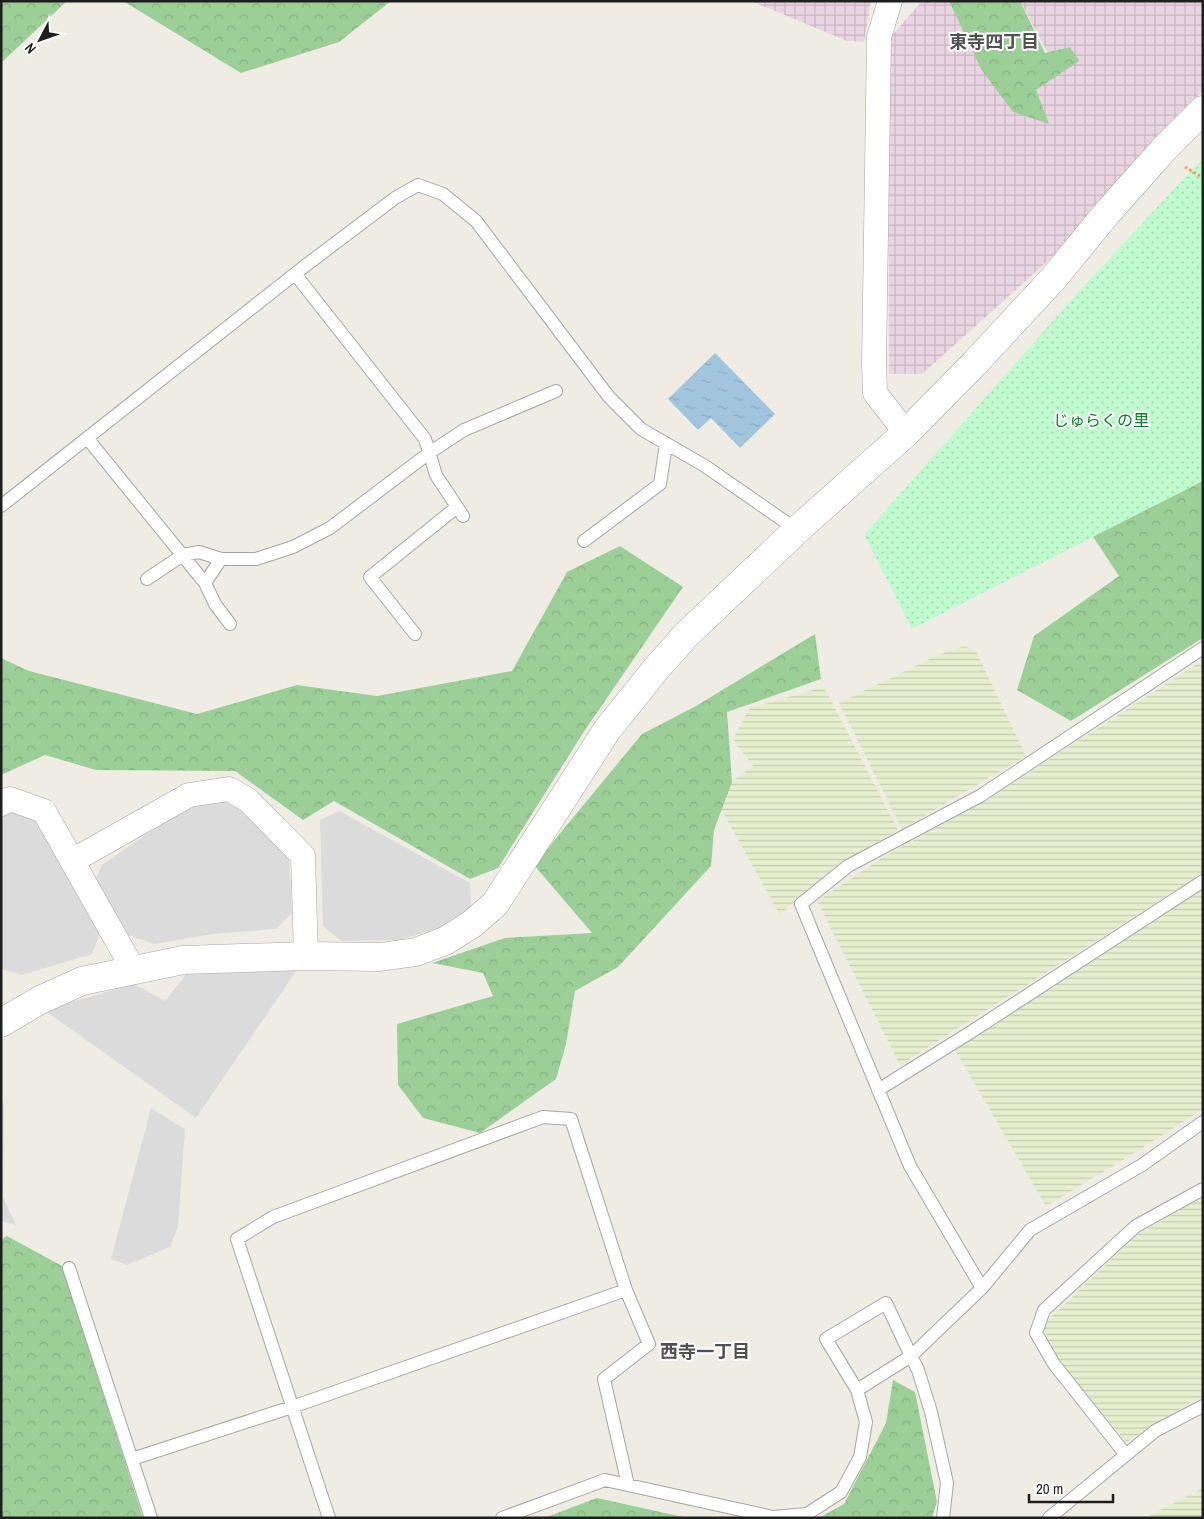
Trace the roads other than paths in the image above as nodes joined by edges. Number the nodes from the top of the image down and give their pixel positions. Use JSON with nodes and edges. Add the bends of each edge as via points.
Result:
{"nodes":[{"id":1,"x":890,"y":1,"type":"edge"},
{"id":2,"x":1203,"y":110,"type":"edge"},
{"id":3,"x":295,"y":274,"type":"junction"},
{"id":4,"x":556,"y":391,"type":"dead end"},
{"id":5,"x":906,"y":433,"type":"junction"},
{"id":6,"x":87,"y":438,"type":"junction"},
{"id":7,"x":666,"y":444,"type":"junction"},
{"id":8,"x":429,"y":453,"type":"junction"},
{"id":9,"x":1,"y":506,"type":"edge"},
{"id":10,"x":797,"y":530,"type":"junction"},
{"id":11,"x":584,"y":542,"type":"dead end"},
{"id":12,"x":183,"y":555,"type":"junction"},
{"id":13,"x":221,"y":559,"type":"junction"},
{"id":14,"x":147,"y":579,"type":"dead end"},
{"id":15,"x":205,"y":583,"type":"junction"},
{"id":16,"x":230,"y":624,"type":"dead end"},
{"id":17,"x":415,"y":634,"type":"dead end"},
{"id":18,"x":1203,"y":648,"type":"edge"},
{"id":19,"x":1,"y":804,"type":"edge"},
{"id":20,"x":72,"y":861,"type":"junction"},
{"id":21,"x":1203,"y":881,"type":"edge"},
{"id":22,"x":306,"y":956,"type":"junction"},
{"id":23,"x":133,"y":970,"type":"junction"},
{"id":24,"x":4,"y":1016,"type":"edge"},
{"id":25,"x":878,"y":1090,"type":"junction"},
{"id":26,"x":1203,"y":1122,"type":"edge"},
{"id":27,"x":1203,"y":1189,"type":"edge"},
{"id":28,"x":69,"y":1268,"type":"dead end"},
{"id":29,"x":982,"y":1288,"type":"junction"},
{"id":30,"x":626,"y":1290,"type":"junction"},
{"id":31,"x":911,"y":1356,"type":"junction"},
{"id":32,"x":857,"y":1390,"type":"junction"},
{"id":33,"x":292,"y":1406,"type":"junction"},
{"id":34,"x":1203,"y":1406,"type":"edge"},
{"id":35,"x":1126,"y":1455,"type":"junction"},
{"id":36,"x":132,"y":1459,"type":"junction"},
{"id":37,"x":628,"y":1485,"type":"junction"},
{"id":38,"x":151,"y":1518,"type":"edge"},
{"id":39,"x":329,"y":1518,"type":"edge"},
{"id":40,"x":502,"y":1518,"type":"edge"},
{"id":41,"x":943,"y":1518,"type":"edge"},
{"id":42,"x":1049,"y":1518,"type":"edge"}],
"edges":[{"from":1,"to":5,"type":"street","via":[[879,37],[875,393]]},
{"from":2,"to":5,"type":"street","via":[[1157,156],[1052,280]]},
{"from":3,"to":6,"type":"lane"},
{"from":3,"to":7,"type":"lane","via":[[395,198],[418,185],[443,194],[476,221],[609,397],[641,429]]},
{"from":3,"to":8,"type":"lane","via":[[425,439]]},
{"from":4,"to":8,"type":"lane","via":[[464,430]]},
{"from":5,"to":10,"type":"street"},
{"from":6,"to":9,"type":"lane"},
{"from":6,"to":12,"type":"lane"},
{"from":7,"to":10,"type":"lane","via":[[705,466]]},
{"from":7,"to":11,"type":"lane","via":[[660,484]]},
{"from":8,"to":13,"type":"lane","via":[[330,528],[293,547],[256,559]]},
{"from":8,"to":17,"type":"lane","via":[[436,475],[460,511],[370,577]]},
{"from":10,"to":22,"type":"street","via":[[686,635],[656,669],[607,730],[495,904],[472,924],[416,952],[380,957]]},
{"from":12,"to":13,"type":"lane","via":[[199,552]]},
{"from":12,"to":14,"type":"lane"},
{"from":12,"to":15,"type":"lane"},
{"from":13,"to":15,"type":"lane"},
{"from":15,"to":16,"type":"lane"},
{"from":18,"to":25,"type":"lane","via":[[980,796],[848,866],[802,904]]},
{"from":19,"to":20,"type":"street","via":[[10,799],[44,811]]},
{"from":20,"to":22,"type":"street","via":[[189,795],[229,789],[248,800],[303,856]]},
{"from":20,"to":23,"type":"street"},
{"from":21,"to":25,"type":"lane"},
{"from":22,"to":23,"type":"street","via":[[183,960]]},
{"from":23,"to":24,"type":"street","via":[[82,981]]},
{"from":25,"to":29,"type":"lane","via":[[910,1166]]},
{"from":26,"to":29,"type":"lane","via":[[1142,1165],[1030,1230]]},
{"from":27,"to":35,"type":"lane","via":[[1136,1226],[1044,1310],[1036,1333],[1054,1364]]},
{"from":28,"to":36,"type":"lane"},
{"from":29,"to":31,"type":"lane"},
{"from":30,"to":33,"type":"lane"},
{"from":30,"to":33,"type":"lane","via":[[571,1119],[542,1117],[273,1217],[237,1239]]},
{"from":30,"to":37,"type":"lane","via":[[649,1344],[604,1379]]},
{"from":31,"to":32,"type":"lane"},
{"from":31,"to":32,"type":"lane","via":[[886,1303],[826,1339]]},
{"from":31,"to":41,"type":"lane","via":[[932,1412],[947,1483]]},
{"from":32,"to":37,"type":"lane","via":[[866,1422],[860,1457],[841,1492],[807,1514],[773,1517]]},
{"from":33,"to":36,"type":"lane"},
{"from":33,"to":39,"type":"lane"},
{"from":34,"to":35,"type":"lane","via":[[1155,1431]]},
{"from":35,"to":42,"type":"lane"},
{"from":36,"to":38,"type":"lane"},
{"from":37,"to":40,"type":"lane","via":[[605,1480]]}]}
